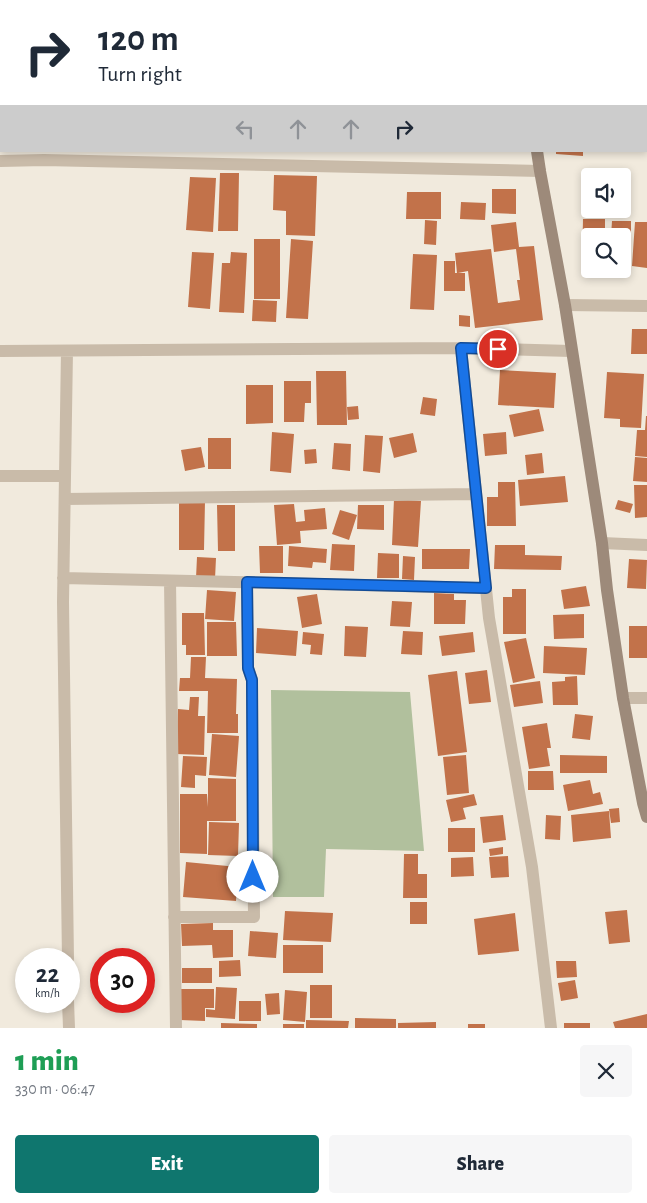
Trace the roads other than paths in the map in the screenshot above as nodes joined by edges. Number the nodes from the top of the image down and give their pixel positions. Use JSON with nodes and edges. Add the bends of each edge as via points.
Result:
{"nodes":[{"id":1,"x":537,"y":152,"type":"edge"},
{"id":2,"x":0,"y":161,"type":"edge"},
{"id":3,"x":540,"y":170,"type":"junction"},
{"id":4,"x":565,"y":305,"type":"junction"},
{"id":5,"x":647,"y":306,"type":"edge"},
{"id":6,"x":461,"y":348,"type":"junction"},
{"id":7,"x":67,"y":351,"type":"junction"},
{"id":8,"x":571,"y":351,"type":"junction"},
{"id":9,"x":0,"y":352,"type":"edge"},
{"id":10,"x":0,"y":476,"type":"edge"},
{"id":11,"x":65,"y":476,"type":"junction"},
{"id":12,"x":476,"y":494,"type":"junction"},
{"id":13,"x":65,"y":498,"type":"junction"},
{"id":14,"x":602,"y":542,"type":"junction"},
{"id":15,"x":647,"y":545,"type":"edge"},
{"id":16,"x":63,"y":578,"type":"junction"},
{"id":17,"x":170,"y":581,"type":"junction"},
{"id":18,"x":247,"y":582,"type":"junction"},
{"id":19,"x":486,"y":588,"type":"junction"},
{"id":20,"x":624,"y":698,"type":"junction"},
{"id":21,"x":647,"y":698,"type":"edge"},
{"id":22,"x":647,"y":817,"type":"edge"},
{"id":23,"x":174,"y":917,"type":"junction"},
{"id":24,"x":68,"y":948,"type":"edge"},
{"id":25,"x":68,"y":1013,"type":"edge"},
{"id":26,"x":69,"y":1028,"type":"edge"},
{"id":27,"x":176,"y":1028,"type":"edge"},
{"id":28,"x":552,"y":1028,"type":"edge"}],
"edges":[{"from":1,"to":3,"type":"street"},
{"from":2,"to":3,"type":"street"},
{"from":3,"to":4,"type":"street"},
{"from":4,"to":5,"type":"street"},
{"from":4,"to":8,"type":"street"},
{"from":6,"to":7,"type":"street"},
{"from":6,"to":8,"type":"street"},
{"from":6,"to":12,"type":"street"},
{"from":7,"to":9,"type":"street"},
{"from":7,"to":11,"type":"street"},
{"from":8,"to":14,"type":"street"},
{"from":10,"to":11,"type":"street"},
{"from":11,"to":13,"type":"street"},
{"from":12,"to":13,"type":"street"},
{"from":12,"to":19,"type":"street"},
{"from":13,"to":16,"type":"street"},
{"from":14,"to":15,"type":"street"},
{"from":14,"to":20,"type":"street"},
{"from":16,"to":17,"type":"street"},
{"from":16,"to":24,"type":"street"},
{"from":17,"to":18,"type":"street"},
{"from":17,"to":23,"type":"street"},
{"from":18,"to":19,"type":"street"},
{"from":18,"to":23,"type":"street","via":[[248,668],[252,680],[254,917]]},
{"from":19,"to":28,"type":"street","via":[[532,867]]},
{"from":20,"to":21,"type":"street"},
{"from":20,"to":22,"type":"street"},
{"from":23,"to":27,"type":"street"},
{"from":25,"to":26,"type":"street"}]}
